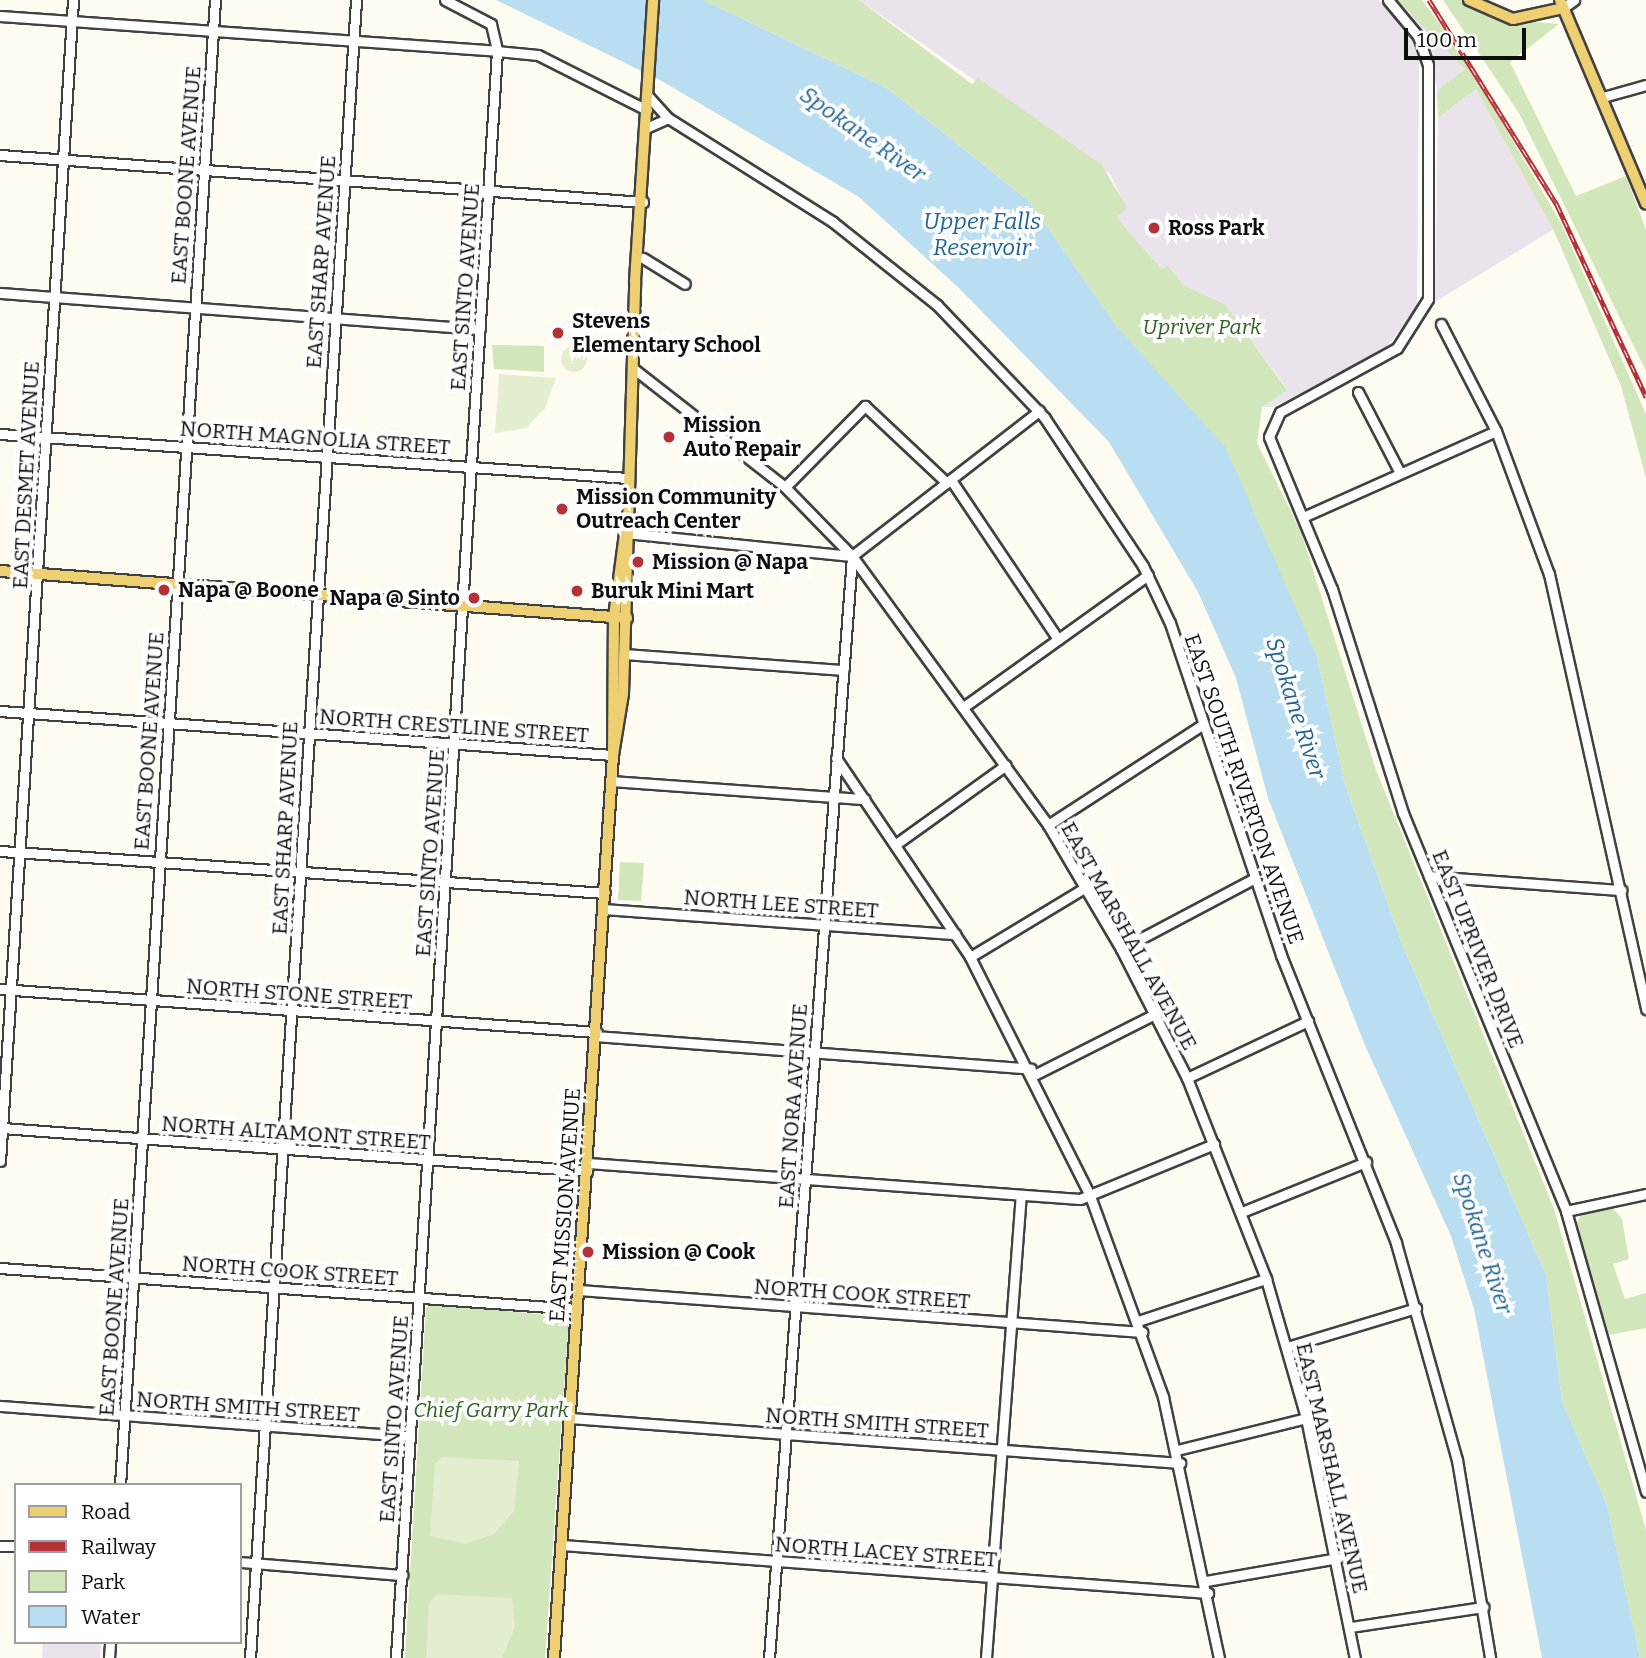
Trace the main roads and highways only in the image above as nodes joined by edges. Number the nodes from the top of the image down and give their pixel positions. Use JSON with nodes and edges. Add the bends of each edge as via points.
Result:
{"nodes":[{"id":1,"x":653,"y":0,"type":"edge"},
{"id":2,"x":1469,"y":0,"type":"edge"},
{"id":3,"x":1562,"y":4,"type":"edge"},
{"id":4,"x":1646,"y":204,"type":"edge"},
{"id":5,"x":641,"y":234,"type":"junction"},
{"id":6,"x":638,"y":289,"type":"junction"},
{"id":7,"x":625,"y":533,"type":"junction"},
{"id":8,"x":0,"y":572,"type":"edge"},
{"id":9,"x":614,"y":617,"type":"junction"},
{"id":10,"x":627,"y":618,"type":"junction"},
{"id":11,"x":613,"y":755,"type":"junction"},
{"id":12,"x":554,"y":1658,"type":"edge"}],
"edges":[{"from":1,"to":5,"type":"main road","name":"EAST MISSION AVENUE"},
{"from":2,"to":3,"type":"main road","via":[[1513,19]]},
{"from":3,"to":4,"type":"main road"},
{"from":5,"to":6,"type":"main road","name":"EAST MISSION AVENUE"},
{"from":5,"to":6,"type":"main road","name":"EAST MISSION AVENUE"},
{"from":6,"to":7,"type":"main road","name":"EAST MISSION AVENUE"},
{"from":7,"to":9,"type":"main road","name":"EAST MISSION AVENUE"},
{"from":7,"to":10,"type":"main road","name":"EAST MISSION AVENUE"},
{"from":8,"to":9,"type":"main road"},
{"from":9,"to":10,"type":"main road"},
{"from":9,"to":11,"type":"main road","name":"EAST MISSION AVENUE"},
{"from":10,"to":11,"type":"main road","name":"EAST MISSION AVENUE"},
{"from":11,"to":12,"type":"main road","name":"EAST MISSION AVENUE"}]}
